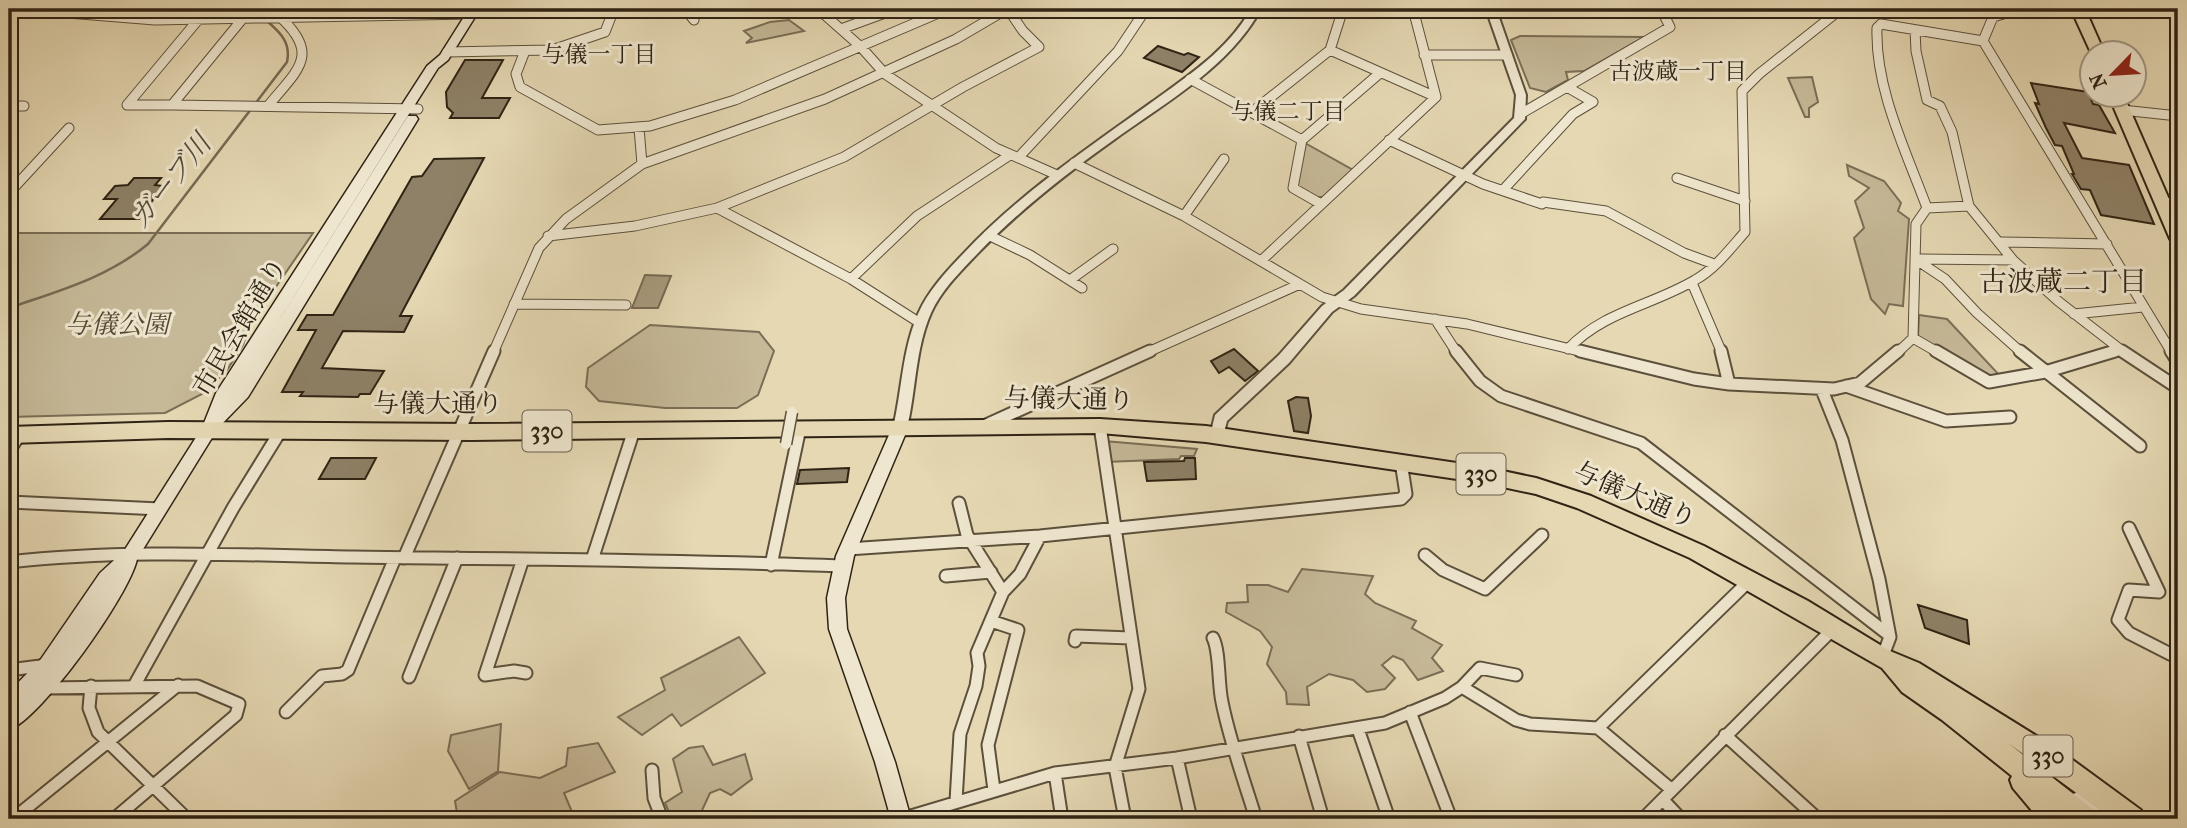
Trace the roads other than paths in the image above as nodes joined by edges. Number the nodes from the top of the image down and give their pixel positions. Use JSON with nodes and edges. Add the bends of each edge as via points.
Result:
{"nodes":[{"id":1,"x":18,"y":9,"type":"edge"},
{"id":2,"x":614,"y":9,"type":"edge"},
{"id":3,"x":685,"y":9,"type":"edge"},
{"id":4,"x":818,"y":9,"type":"edge"},
{"id":5,"x":896,"y":9,"type":"edge"},
{"id":6,"x":948,"y":9,"type":"edge"},
{"id":7,"x":1008,"y":9,"type":"edge"},
{"id":8,"x":1146,"y":9,"type":"edge"},
{"id":9,"x":1256,"y":9,"type":"edge"},
{"id":10,"x":1343,"y":9,"type":"edge"},
{"id":11,"x":1413,"y":9,"type":"edge"},
{"id":12,"x":1491,"y":9,"type":"edge"},
{"id":13,"x":1661,"y":9,"type":"edge"},
{"id":14,"x":1841,"y":9,"type":"edge"},
{"id":15,"x":2021,"y":9,"type":"edge"},
{"id":16,"x":2078,"y":9,"type":"edge"},
{"id":17,"x":2157,"y":9,"type":"edge"},
{"id":18,"x":472,"y":12,"type":"edge"},
{"id":19,"x":2178,"y":12,"type":"edge"},
{"id":20,"x":244,"y":13,"type":"edge"},
{"id":21,"x":279,"y":16,"type":"junction"},
{"id":22,"x":198,"y":20,"type":"junction"},
{"id":23,"x":694,"y":20,"type":"dead end"},
{"id":24,"x":841,"y":29,"type":"junction"},
{"id":25,"x":1915,"y":30,"type":"junction"},
{"id":26,"x":2091,"y":38,"type":"edge"},
{"id":27,"x":1983,"y":41,"type":"junction"},
{"id":28,"x":861,"y":47,"type":"junction"},
{"id":29,"x":1330,"y":50,"type":"junction"},
{"id":30,"x":525,"y":51,"type":"junction"},
{"id":31,"x":445,"y":55,"type":"junction"},
{"id":32,"x":1424,"y":55,"type":"junction"},
{"id":33,"x":1507,"y":55,"type":"junction"},
{"id":34,"x":885,"y":74,"type":"junction"},
{"id":35,"x":1380,"y":74,"type":"junction"},
{"id":36,"x":1190,"y":79,"type":"junction"},
{"id":37,"x":1567,"y":87,"type":"junction"},
{"id":38,"x":1521,"y":95,"type":"junction"},
{"id":39,"x":1436,"y":97,"type":"junction"},
{"id":40,"x":1540,"y":101,"type":"junction"},
{"id":41,"x":172,"y":105,"type":"junction"},
{"id":42,"x":931,"y":105,"type":"junction"},
{"id":43,"x":9,"y":106,"type":"edge"},
{"id":44,"x":24,"y":106,"type":"dead end"},
{"id":45,"x":265,"y":106,"type":"junction"},
{"id":46,"x":2121,"y":108,"type":"edge"},
{"id":47,"x":2144,"y":108,"type":"edge"},
{"id":48,"x":412,"y":109,"type":"junction"},
{"id":49,"x":1252,"y":112,"type":"junction"},
{"id":50,"x":1522,"y":113,"type":"junction"},
{"id":51,"x":2178,"y":116,"type":"edge"},
{"id":52,"x":69,"y":128,"type":"dead end"},
{"id":53,"x":639,"y":128,"type":"junction"},
{"id":54,"x":1301,"y":140,"type":"junction"},
{"id":55,"x":1389,"y":140,"type":"junction"},
{"id":56,"x":1014,"y":157,"type":"junction"},
{"id":57,"x":1224,"y":159,"type":"dead end"},
{"id":58,"x":1074,"y":163,"type":"junction"},
{"id":59,"x":642,"y":164,"type":"junction"},
{"id":60,"x":1057,"y":175,"type":"junction"},
{"id":61,"x":1465,"y":175,"type":"junction"},
{"id":62,"x":1677,"y":178,"type":"dead end"},
{"id":63,"x":1503,"y":190,"type":"junction"},
{"id":64,"x":9,"y":193,"type":"edge"},
{"id":65,"x":1745,"y":201,"type":"junction"},
{"id":66,"x":2170,"y":203,"type":"edge"},
{"id":67,"x":1321,"y":204,"type":"junction"},
{"id":68,"x":1969,"y":206,"type":"junction"},
{"id":69,"x":717,"y":208,"type":"junction"},
{"id":70,"x":1927,"y":208,"type":"junction"},
{"id":71,"x":1184,"y":216,"type":"junction"},
{"id":72,"x":988,"y":235,"type":"junction"},
{"id":73,"x":548,"y":236,"type":"junction"},
{"id":74,"x":2178,"y":239,"type":"edge"},
{"id":75,"x":2001,"y":242,"type":"junction"},
{"id":76,"x":2107,"y":244,"type":"junction"},
{"id":77,"x":1113,"y":249,"type":"dead end"},
{"id":78,"x":1915,"y":259,"type":"junction"},
{"id":79,"x":1262,"y":260,"type":"junction"},
{"id":80,"x":2013,"y":260,"type":"junction"},
{"id":81,"x":1714,"y":264,"type":"junction"},
{"id":82,"x":851,"y":279,"type":"junction"},
{"id":83,"x":1070,"y":280,"type":"junction"},
{"id":84,"x":1692,"y":283,"type":"junction"},
{"id":85,"x":1300,"y":284,"type":"junction"},
{"id":86,"x":1082,"y":288,"type":"dead end"},
{"id":87,"x":1338,"y":302,"type":"junction"},
{"id":88,"x":514,"y":304,"type":"junction"},
{"id":89,"x":626,"y":305,"type":"dead end"},
{"id":90,"x":2143,"y":307,"type":"junction"},
{"id":91,"x":2074,"y":314,"type":"junction"},
{"id":92,"x":1435,"y":319,"type":"junction"},
{"id":93,"x":920,"y":323,"type":"junction"},
{"id":94,"x":1913,"y":338,"type":"junction"},
{"id":95,"x":1568,"y":349,"type":"junction"},
{"id":96,"x":2120,"y":350,"type":"junction"},
{"id":97,"x":2178,"y":362,"type":"edge"},
{"id":98,"x":2045,"y":372,"type":"junction"},
{"id":99,"x":1728,"y":384,"type":"junction"},
{"id":100,"x":1846,"y":386,"type":"junction"},
{"id":101,"x":2178,"y":388,"type":"edge"},
{"id":102,"x":1822,"y":390,"type":"junction"},
{"id":103,"x":2010,"y":417,"type":"dead end"},
{"id":104,"x":796,"y":420,"type":"junction"},
{"id":105,"x":983,"y":426,"type":"junction"},
{"id":106,"x":1100,"y":426,"type":"junction"},
{"id":107,"x":900,"y":428,"type":"junction"},
{"id":108,"x":209,"y":430,"type":"junction"},
{"id":109,"x":281,"y":430,"type":"junction"},
{"id":110,"x":634,"y":430,"type":"junction"},
{"id":111,"x":459,"y":432,"type":"junction"},
{"id":112,"x":1217,"y":436,"type":"junction"},
{"id":113,"x":13,"y":440,"type":"edge"},
{"id":114,"x":786,"y":444,"type":"dead end"},
{"id":115,"x":2140,"y":446,"type":"dead end"},
{"id":116,"x":1401,"y":462,"type":"junction"},
{"id":117,"x":9,"y":502,"type":"edge"},
{"id":118,"x":960,"y":503,"type":"dead end"},
{"id":119,"x":160,"y":509,"type":"junction"},
{"id":120,"x":2129,"y":528,"type":"dead end"},
{"id":121,"x":1114,"y":529,"type":"junction"},
{"id":122,"x":1542,"y":535,"type":"dead end"},
{"id":123,"x":1040,"y":536,"type":"junction"},
{"id":124,"x":974,"y":542,"type":"junction"},
{"id":125,"x":130,"y":555,"type":"junction"},
{"id":126,"x":206,"y":555,"type":"junction"},
{"id":127,"x":1425,"y":555,"type":"dead end"},
{"id":128,"x":844,"y":557,"type":"junction"},
{"id":129,"x":400,"y":558,"type":"junction"},
{"id":130,"x":457,"y":558,"type":"junction"},
{"id":131,"x":523,"y":559,"type":"junction"},
{"id":132,"x":593,"y":560,"type":"junction"},
{"id":133,"x":9,"y":562,"type":"edge"},
{"id":134,"x":772,"y":565,"type":"junction"},
{"id":135,"x":991,"y":572,"type":"junction"},
{"id":136,"x":946,"y":576,"type":"dead end"},
{"id":137,"x":1750,"y":580,"type":"junction"},
{"id":138,"x":1003,"y":592,"type":"junction"},
{"id":139,"x":991,"y":621,"type":"junction"},
{"id":140,"x":1834,"y":628,"type":"junction"},
{"id":141,"x":1889,"y":635,"type":"junction"},
{"id":142,"x":1131,"y":638,"type":"junction"},
{"id":143,"x":1213,"y":638,"type":"dead end"},
{"id":144,"x":1075,"y":641,"type":"dead end"},
{"id":145,"x":1882,"y":658,"type":"junction"},
{"id":146,"x":2178,"y":658,"type":"edge"},
{"id":147,"x":57,"y":664,"type":"junction"},
{"id":148,"x":9,"y":670,"type":"edge"},
{"id":149,"x":526,"y":673,"type":"dead end"},
{"id":150,"x":1516,"y":675,"type":"dead end"},
{"id":151,"x":409,"y":677,"type":"dead end"},
{"id":152,"x":178,"y":685,"type":"junction"},
{"id":153,"x":134,"y":686,"type":"junction"},
{"id":154,"x":90,"y":687,"type":"junction"},
{"id":155,"x":1462,"y":687,"type":"junction"},
{"id":156,"x":45,"y":688,"type":"junction"},
{"id":157,"x":9,"y":705,"type":"edge"},
{"id":158,"x":1954,"y":705,"type":"junction"},
{"id":159,"x":286,"y":712,"type":"dead end"},
{"id":160,"x":1410,"y":712,"type":"junction"},
{"id":161,"x":9,"y":721,"type":"edge"},
{"id":162,"x":1598,"y":728,"type":"junction"},
{"id":163,"x":1358,"y":729,"type":"junction"},
{"id":164,"x":1725,"y":735,"type":"junction"},
{"id":165,"x":1299,"y":736,"type":"junction"},
{"id":166,"x":106,"y":742,"type":"junction"},
{"id":167,"x":1236,"y":746,"type":"junction"},
{"id":168,"x":1994,"y":747,"type":"junction"},
{"id":169,"x":1177,"y":758,"type":"junction"},
{"id":170,"x":1115,"y":767,"type":"junction"},
{"id":171,"x":652,"y":770,"type":"dead end"},
{"id":172,"x":1055,"y":773,"type":"junction"},
{"id":173,"x":153,"y":786,"type":"junction"},
{"id":174,"x":995,"y":790,"type":"junction"},
{"id":175,"x":1668,"y":795,"type":"junction"},
{"id":176,"x":956,"y":801,"type":"junction"},
{"id":177,"x":659,"y":818,"type":"edge"},
{"id":178,"x":13,"y":819,"type":"edge"},
{"id":179,"x":114,"y":819,"type":"edge"},
{"id":180,"x":187,"y":819,"type":"edge"},
{"id":181,"x":901,"y":819,"type":"edge"},
{"id":182,"x":1062,"y":819,"type":"edge"},
{"id":183,"x":1125,"y":819,"type":"edge"},
{"id":184,"x":1191,"y":819,"type":"edge"},
{"id":185,"x":1256,"y":819,"type":"edge"},
{"id":186,"x":1323,"y":819,"type":"edge"},
{"id":187,"x":1389,"y":819,"type":"edge"},
{"id":188,"x":1451,"y":819,"type":"edge"},
{"id":189,"x":1643,"y":819,"type":"edge"},
{"id":190,"x":1681,"y":819,"type":"edge"},
{"id":191,"x":1818,"y":819,"type":"edge"},
{"id":192,"x":2055,"y":819,"type":"edge"},
{"id":193,"x":2085,"y":819,"type":"edge"},
{"id":194,"x":2102,"y":819,"type":"edge"},
{"id":195,"x":2114,"y":819,"type":"edge"},
{"id":196,"x":2132,"y":819,"type":"edge"}],
"edges":[{"from":1,"to":22,"type":"street"},
{"from":2,"to":30,"type":"street","via":[[606,32],[552,50]]},
{"from":3,"to":23,"type":"street"},
{"from":4,"to":24,"type":"street"},
{"from":5,"to":24,"type":"street"},
{"from":6,"to":28,"type":"street"},
{"from":7,"to":34,"type":"street"},
{"from":7,"to":42,"type":"street","via":[[1039,47]]},
{"from":8,"to":56,"type":"street","via":[[1118,51]]},
{"from":9,"to":36,"type":"street","via":[[1239,35]]},
{"from":10,"to":29,"type":"street"},
{"from":11,"to":32,"type":"street"},
{"from":12,"to":33,"type":"street"},
{"from":13,"to":37,"type":"street","via":[[1670,27]]},
{"from":14,"to":65,"type":"street","via":[[1744,87]]},
{"from":15,"to":27,"type":"street","via":[[1993,17]]},
{"from":16,"to":26,"type":"highway"},
{"from":17,"to":19,"type":"main road"},
{"from":18,"to":21,"type":"street"},
{"from":18,"to":31,"type":"main road","name":"市民会館通り"},
{"from":20,"to":21,"type":"street"},
{"from":20,"to":22,"type":"street"},
{"from":20,"to":41,"type":"street"},
{"from":21,"to":45,"type":"street","via":[[302,39],[304,54]]},
{"from":22,"to":41,"type":"street","via":[[127,105]]},
{"from":24,"to":28,"type":"street"},
{"from":25,"to":27,"type":"street"},
{"from":25,"to":68,"type":"street","via":[[1927,100],[1940,106],[1952,132]]},
{"from":25,"to":70,"type":"street","via":[[1881,24],[1876,53]]},
{"from":27,"to":76,"type":"street"},
{"from":28,"to":34,"type":"street"},
{"from":28,"to":53,"type":"street","via":[[759,91]]},
{"from":29,"to":35,"type":"street"},
{"from":29,"to":49,"type":"street"},
{"from":30,"to":31,"type":"street"},
{"from":30,"to":53,"type":"street","via":[[516,80],[525,91],[598,130]]},
{"from":31,"to":48,"type":"main road","name":"市民会館通り","via":[[433,66]]},
{"from":32,"to":33,"type":"street"},
{"from":32,"to":39,"type":"street"},
{"from":33,"to":38,"type":"street"},
{"from":34,"to":42,"type":"street"},
{"from":34,"to":59,"type":"street"},
{"from":35,"to":39,"type":"street"},
{"from":35,"to":54,"type":"street"},
{"from":36,"to":49,"type":"street"},
{"from":36,"to":58,"type":"street"},
{"from":37,"to":40,"type":"street"},
{"from":37,"to":63,"type":"street","via":[[1593,102],[1573,114]]},
{"from":38,"to":40,"type":"street"},
{"from":38,"to":50,"type":"street"},
{"from":39,"to":55,"type":"street"},
{"from":40,"to":50,"type":"street"},
{"from":41,"to":45,"type":"street"},
{"from":42,"to":56,"type":"street"},
{"from":42,"to":69,"type":"street","via":[[844,157]]},
{"from":43,"to":44,"type":"street"},
{"from":45,"to":48,"type":"street"},
{"from":46,"to":66,"type":"highway"},
{"from":47,"to":51,"type":"street"},
{"from":48,"to":108,"type":"main road","name":"市民会館通り","via":[[243,393]]},
{"from":49,"to":54,"type":"street"},
{"from":50,"to":61,"type":"street"},
{"from":52,"to":64,"type":"street"},
{"from":53,"to":59,"type":"street"},
{"from":54,"to":67,"type":"street","via":[[1293,188]]},
{"from":55,"to":61,"type":"street"},
{"from":55,"to":67,"type":"street"},
{"from":56,"to":60,"type":"street"},
{"from":56,"to":82,"type":"street","via":[[917,216]]},
{"from":57,"to":71,"type":"street"},
{"from":58,"to":60,"type":"street"},
{"from":58,"to":71,"type":"street"},
{"from":59,"to":73,"type":"street"},
{"from":60,"to":72,"type":"street"},
{"from":61,"to":63,"type":"street"},
{"from":61,"to":87,"type":"street"},
{"from":62,"to":65,"type":"street"},
{"from":63,"to":81,"type":"street","via":[[1542,203],[1606,211]]},
{"from":65,"to":81,"type":"street","via":[[1745,232]]},
{"from":66,"to":74,"type":"highway"},
{"from":67,"to":79,"type":"street"},
{"from":68,"to":70,"type":"street"},
{"from":68,"to":75,"type":"street"},
{"from":69,"to":73,"type":"street","via":[[635,226]]},
{"from":69,"to":82,"type":"street"},
{"from":70,"to":78,"type":"street","via":[[1916,224]]},
{"from":71,"to":79,"type":"street"},
{"from":72,"to":83,"type":"street"},
{"from":72,"to":93,"type":"street","via":[[937,292]]},
{"from":73,"to":88,"type":"street"},
{"from":75,"to":76,"type":"street"},
{"from":75,"to":80,"type":"street"},
{"from":76,"to":90,"type":"street"},
{"from":77,"to":83,"type":"street"},
{"from":78,"to":80,"type":"street"},
{"from":78,"to":94,"type":"street"},
{"from":78,"to":98,"type":"street","via":[[1934,268],[1984,320]]},
{"from":79,"to":85,"type":"street"},
{"from":80,"to":91,"type":"street"},
{"from":81,"to":84,"type":"street"},
{"from":82,"to":93,"type":"street"},
{"from":83,"to":86,"type":"street"},
{"from":84,"to":95,"type":"street","via":[[1598,323]]},
{"from":84,"to":99,"type":"street","via":[[1719,342]]},
{"from":85,"to":87,"type":"street"},
{"from":85,"to":105,"type":"street"},
{"from":87,"to":92,"type":"street"},
{"from":87,"to":112,"type":"street","via":[[1220,419]]},
{"from":88,"to":89,"type":"street"},
{"from":88,"to":111,"type":"street"},
{"from":90,"to":91,"type":"street"},
{"from":90,"to":97,"type":"street"},
{"from":91,"to":96,"type":"street"},
{"from":92,"to":95,"type":"street"},
{"from":92,"to":141,"type":"street","via":[[1488,389],[1642,443]]},
{"from":93,"to":107,"type":"street"},
{"from":94,"to":98,"type":"street","via":[[1989,382]]},
{"from":94,"to":100,"type":"street","via":[[1874,374]]},
{"from":95,"to":99,"type":"street"},
{"from":96,"to":98,"type":"street"},
{"from":96,"to":101,"type":"street"},
{"from":98,"to":115,"type":"street"},
{"from":99,"to":102,"type":"street"},
{"from":100,"to":102,"type":"street"},
{"from":100,"to":103,"type":"street","via":[[1946,421]]},
{"from":102,"to":141,"type":"street","via":[[1862,509]]},
{"from":104,"to":107,"type":"highway","name":"与儀大通り","number":"330"},
{"from":104,"to":110,"type":"highway","name":"与儀大通り","number":"330"},
{"from":104,"to":114,"type":"street","bridge":true},
{"from":104,"to":134,"type":"street"},
{"from":105,"to":106,"type":"highway","name":"与儀大通り","number":"330"},
{"from":105,"to":107,"type":"highway","name":"与儀大通り","number":"330"},
{"from":106,"to":112,"type":"highway","name":"与儀大通り","number":"330"},
{"from":106,"to":121,"type":"street"},
{"from":107,"to":128,"type":"main road"},
{"from":108,"to":109,"type":"highway","name":"与儀大通り","number":"330"},
{"from":108,"to":113,"type":"highway","number":"330"},
{"from":108,"to":119,"type":"main road","name":"市民会館通り"},
{"from":109,"to":111,"type":"highway","name":"与儀大通り","number":"330"},
{"from":109,"to":126,"type":"street"},
{"from":110,"to":111,"type":"highway","name":"与儀大通り","number":"330"},
{"from":110,"to":132,"type":"street"},
{"from":111,"to":129,"type":"street"},
{"from":112,"to":116,"type":"highway","name":"与儀大通り","number":"330"},
{"from":116,"to":121,"type":"street","via":[[1406,494],[1401,499]]},
{"from":116,"to":137,"type":"highway","name":"与儀大通り","number":"330","via":[[1514,481],[1572,498],[1651,530]]},
{"from":117,"to":119,"type":"street"},
{"from":118,"to":124,"type":"street","via":[[967,535]]},
{"from":119,"to":125,"type":"main road","name":"市民会館通り"},
{"from":120,"to":146,"type":"street","via":[[2159,592],[2129,590],[2118,620],[2129,633]]},
{"from":121,"to":123,"type":"street"},
{"from":121,"to":142,"type":"street"},
{"from":122,"to":127,"type":"street","via":[[1485,590],[1443,570]]},
{"from":123,"to":124,"type":"street"},
{"from":123,"to":138,"type":"street","via":[[1026,566]]},
{"from":124,"to":128,"type":"street"},
{"from":124,"to":135,"type":"street"},
{"from":125,"to":126,"type":"street"},
{"from":125,"to":133,"type":"street"},
{"from":125,"to":147,"type":"main road","name":"市民会館通り","via":[[126,572]]},
{"from":126,"to":129,"type":"street"},
{"from":126,"to":153,"type":"street"},
{"from":128,"to":134,"type":"street"},
{"from":128,"to":181,"type":"main road","via":[[836,598],[838,629]]},
{"from":129,"to":130,"type":"street"},
{"from":129,"to":159,"type":"street","via":[[348,670],[322,676]]},
{"from":130,"to":131,"type":"street"},
{"from":130,"to":151,"type":"street"},
{"from":131,"to":132,"type":"street"},
{"from":131,"to":149,"type":"street","via":[[485,675]]},
{"from":132,"to":134,"type":"street"},
{"from":135,"to":136,"type":"street"},
{"from":135,"to":138,"type":"street"},
{"from":137,"to":140,"type":"highway","name":"与儀大通り","number":"330"},
{"from":137,"to":162,"type":"street"},
{"from":138,"to":139,"type":"street"},
{"from":139,"to":174,"type":"street","via":[[1018,630],[988,745]]},
{"from":139,"to":176,"type":"street","via":[[977,653],[975,686],[960,734]]},
{"from":140,"to":145,"type":"highway","name":"与儀大通り","number":"330"},
{"from":140,"to":164,"type":"street"},
{"from":141,"to":145,"type":"street"},
{"from":142,"to":144,"type":"street","via":[[1076,636]]},
{"from":142,"to":170,"type":"street","via":[[1139,689]]},
{"from":143,"to":167,"type":"street","via":[[1218,647],[1214,659],[1221,699]]},
{"from":145,"to":158,"type":"highway","name":"与儀大通り","number":"330","via":[[1910,685]]},
{"from":147,"to":148,"type":"street"},
{"from":147,"to":156,"type":"main road"},
{"from":147,"to":157,"type":"main road"},
{"from":150,"to":155,"type":"street","via":[[1480,667]]},
{"from":152,"to":153,"type":"street"},
{"from":152,"to":166,"type":"street"},
{"from":152,"to":173,"type":"street","via":[[197,686],[239,704],[236,715]]},
{"from":153,"to":154,"type":"street"},
{"from":154,"to":156,"type":"street"},
{"from":154,"to":166,"type":"street","via":[[92,721]]},
{"from":155,"to":160,"type":"street"},
{"from":155,"to":162,"type":"street","via":[[1516,720]]},
{"from":156,"to":161,"type":"main road"},
{"from":158,"to":168,"type":"highway","number":"330"},
{"from":158,"to":194,"type":"main road"},
{"from":158,"to":195,"type":"main road"},
{"from":158,"to":196,"type":"highway","number":"330","via":[[2025,740]]},
{"from":160,"to":163,"type":"street"},
{"from":160,"to":188,"type":"street"},
{"from":162,"to":175,"type":"street"},
{"from":163,"to":165,"type":"street"},
{"from":163,"to":187,"type":"street"},
{"from":164,"to":175,"type":"street"},
{"from":164,"to":191,"type":"street"},
{"from":165,"to":167,"type":"street"},
{"from":165,"to":186,"type":"street"},
{"from":166,"to":173,"type":"street"},
{"from":166,"to":178,"type":"street"},
{"from":167,"to":169,"type":"street"},
{"from":167,"to":185,"type":"street"},
{"from":168,"to":192,"type":"highway","number":"330"},
{"from":168,"to":193,"type":"highway","number":"330"},
{"from":169,"to":170,"type":"street"},
{"from":169,"to":184,"type":"street"},
{"from":170,"to":172,"type":"street"},
{"from":170,"to":183,"type":"street"},
{"from":171,"to":177,"type":"street"},
{"from":172,"to":174,"type":"street"},
{"from":172,"to":182,"type":"street"},
{"from":173,"to":179,"type":"street"},
{"from":173,"to":180,"type":"street"},
{"from":174,"to":176,"type":"street"},
{"from":175,"to":189,"type":"street"},
{"from":175,"to":190,"type":"street"},
{"from":176,"to":181,"type":"street"}]}
